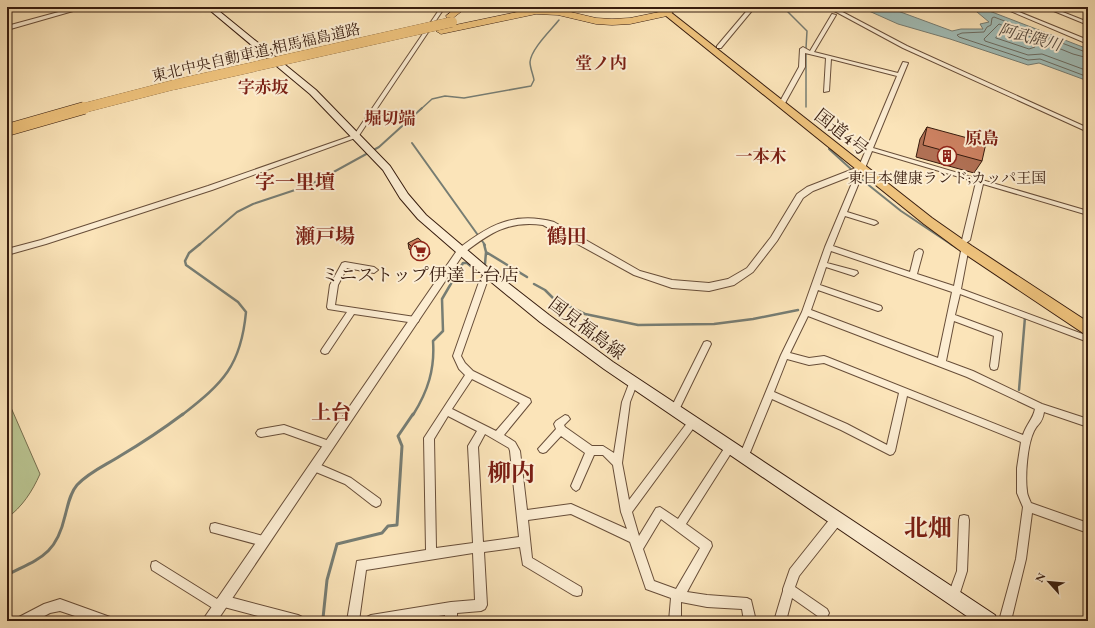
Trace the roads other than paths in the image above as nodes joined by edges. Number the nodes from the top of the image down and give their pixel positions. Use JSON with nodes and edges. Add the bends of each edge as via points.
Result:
{"nodes":[{"id":1,"x":84,"y":7,"type":"edge"},
{"id":2,"x":210,"y":7,"type":"edge"},
{"id":3,"x":443,"y":7,"type":"edge"},
{"id":4,"x":462,"y":7,"type":"edge"},
{"id":5,"x":512,"y":7,"type":"edge"},
{"id":6,"x":567,"y":7,"type":"edge"},
{"id":7,"x":573,"y":7,"type":"edge"},
{"id":8,"x":753,"y":7,"type":"edge"},
{"id":9,"x":828,"y":7,"type":"edge"},
{"id":10,"x":1003,"y":7,"type":"edge"},
{"id":11,"x":1046,"y":7,"type":"edge"},
{"id":12,"x":668,"y":9,"type":"edge"},
{"id":13,"x":582,"y":13,"type":"edge"},
{"id":14,"x":834,"y":15,"type":"dead end"},
{"id":15,"x":466,"y":16,"type":"dead end"},
{"id":16,"x":451,"y":19,"type":"junction"},
{"id":17,"x":1088,"y":24,"type":"edge"},
{"id":18,"x":7,"y":28,"type":"edge"},
{"id":19,"x":1088,"y":42,"type":"edge"},
{"id":20,"x":719,"y":47,"type":"junction"},
{"id":21,"x":321,"y":52,"type":"junction"},
{"id":22,"x":811,"y":53,"type":"junction"},
{"id":23,"x":829,"y":57,"type":"junction"},
{"id":24,"x":905,"y":63,"type":"dead end"},
{"id":25,"x":900,"y":75,"type":"junction"},
{"id":26,"x":826,"y":91,"type":"dead end"},
{"id":27,"x":782,"y":102,"type":"junction"},
{"id":28,"x":7,"y":129,"type":"edge"},
{"id":29,"x":1088,"y":130,"type":"edge"},
{"id":30,"x":356,"y":136,"type":"junction"},
{"id":31,"x":870,"y":149,"type":"junction"},
{"id":32,"x":862,"y":166,"type":"junction"},
{"id":33,"x":980,"y":181,"type":"junction"},
{"id":34,"x":844,"y":213,"type":"junction"},
{"id":35,"x":1088,"y":213,"type":"edge"},
{"id":36,"x":874,"y":223,"type":"dead end"},
{"id":37,"x":967,"y":244,"type":"junction"},
{"id":38,"x":830,"y":247,"type":"junction"},
{"id":39,"x":461,"y":251,"type":"junction"},
{"id":40,"x":7,"y":252,"type":"edge"},
{"id":41,"x":919,"y":252,"type":"dead end"},
{"id":42,"x":823,"y":264,"type":"junction"},
{"id":43,"x":374,"y":270,"type":"dead end"},
{"id":44,"x":854,"y":273,"type":"dead end"},
{"id":45,"x":488,"y":274,"type":"junction"},
{"id":46,"x":913,"y":275,"type":"junction"},
{"id":47,"x":815,"y":286,"type":"junction"},
{"id":48,"x":955,"y":291,"type":"junction"},
{"id":49,"x":878,"y":308,"type":"dead end"},
{"id":50,"x":352,"y":311,"type":"junction"},
{"id":51,"x":806,"y":312,"type":"junction"},
{"id":52,"x":950,"y":317,"type":"junction"},
{"id":53,"x":415,"y":320,"type":"junction"},
{"id":54,"x":1088,"y":321,"type":"edge"},
{"id":55,"x":1088,"y":329,"type":"edge"},
{"id":56,"x":1088,"y":339,"type":"edge"},
{"id":57,"x":707,"y":344,"type":"dead end"},
{"id":58,"x":325,"y":351,"type":"dead end"},
{"id":59,"x":785,"y":355,"type":"junction"},
{"id":60,"x":941,"y":363,"type":"junction"},
{"id":61,"x":994,"y":366,"type":"dead end"},
{"id":62,"x":470,"y":374,"type":"junction"},
{"id":63,"x":633,"y":384,"type":"junction"},
{"id":64,"x":904,"y":391,"type":"junction"},
{"id":65,"x":769,"y":394,"type":"junction"},
{"id":66,"x":1040,"y":407,"type":"junction"},
{"id":67,"x":675,"y":409,"type":"junction"},
{"id":68,"x":447,"y":411,"type":"junction"},
{"id":69,"x":565,"y":419,"type":"dead end"},
{"id":70,"x":692,"y":422,"type":"junction"},
{"id":71,"x":1088,"y":423,"type":"edge"},
{"id":72,"x":483,"y":429,"type":"junction"},
{"id":73,"x":561,"y":430,"type":"junction"},
{"id":74,"x":261,"y":433,"type":"dead end"},
{"id":75,"x":497,"y":436,"type":"junction"},
{"id":76,"x":1026,"y":440,"type":"junction"},
{"id":77,"x":329,"y":445,"type":"junction"},
{"id":78,"x":730,"y":447,"type":"junction"},
{"id":79,"x":543,"y":450,"type":"dead end"},
{"id":80,"x":592,"y":451,"type":"junction"},
{"id":81,"x":744,"y":456,"type":"junction"},
{"id":82,"x":617,"y":463,"type":"junction"},
{"id":83,"x":314,"y":467,"type":"junction"},
{"id":84,"x":576,"y":486,"type":"dead end"},
{"id":85,"x":376,"y":502,"type":"dead end"},
{"id":86,"x":1028,"y":507,"type":"junction"},
{"id":87,"x":626,"y":512,"type":"junction"},
{"id":88,"x":522,"y":516,"type":"junction"},
{"id":89,"x":836,"y":519,"type":"junction"},
{"id":90,"x":964,"y":520,"type":"dead end"},
{"id":91,"x":679,"y":526,"type":"junction"},
{"id":92,"x":215,"y":528,"type":"dead end"},
{"id":93,"x":1088,"y":528,"type":"edge"},
{"id":94,"x":263,"y":541,"type":"junction"},
{"id":95,"x":525,"y":541,"type":"junction"},
{"id":96,"x":635,"y":543,"type":"junction"},
{"id":97,"x":479,"y":547,"type":"junction"},
{"id":98,"x":431,"y":554,"type":"junction"},
{"id":99,"x":156,"y":566,"type":"dead end"},
{"id":100,"x":788,"y":589,"type":"junction"},
{"id":101,"x":577,"y":591,"type":"dead end"},
{"id":102,"x":679,"y":596,"type":"junction"},
{"id":103,"x":953,"y":598,"type":"junction"},
{"id":104,"x":221,"y":603,"type":"junction"},
{"id":105,"x":451,"y":608,"type":"junction"},
{"id":106,"x":823,"y":614,"type":"dead end"},
{"id":107,"x":985,"y":620,"type":"edge"},
{"id":108,"x":24,"y":621,"type":"edge"},
{"id":109,"x":106,"y":621,"type":"edge"},
{"id":110,"x":209,"y":621,"type":"edge"},
{"id":111,"x":298,"y":621,"type":"edge"},
{"id":112,"x":353,"y":621,"type":"edge"},
{"id":113,"x":371,"y":621,"type":"edge"},
{"id":114,"x":451,"y":621,"type":"edge"},
{"id":115,"x":675,"y":621,"type":"edge"},
{"id":116,"x":750,"y":621,"type":"edge"},
{"id":117,"x":780,"y":621,"type":"edge"},
{"id":118,"x":1005,"y":621,"type":"edge"}],
"edges":[{"from":1,"to":18,"type":"street"},
{"from":2,"to":30,"type":"main road","name":"国見福島線","via":[[312,92]]},
{"from":3,"to":30,"type":"street"},
{"from":4,"to":16,"type":"highway"},
{"from":5,"to":16,"type":"highway","name":"東北中央自動車道;相馬福島道路"},
{"from":6,"to":13,"type":"highway"},
{"from":7,"to":13,"type":"highway"},
{"from":8,"to":20,"type":"street"},
{"from":9,"to":29,"type":"street","via":[[905,47]]},
{"from":10,"to":19,"type":"street"},
{"from":11,"to":17,"type":"street"},
{"from":12,"to":13,"type":"highway","via":[[618,22],[601,22]]},
{"from":12,"to":20,"type":"highway","name":"国道4号"},
{"from":12,"to":27,"type":"highway","name":"国道4号"},
{"from":13,"to":21,"type":"highway","bridge":true,"via":[[536,11]]},
{"from":14,"to":22,"type":"street"},
{"from":15,"to":16,"type":"highway","name":"東北中央自動車道;相馬福島道路"},
{"from":16,"to":21,"type":"highway","name":"東北中央自動車道;相馬福島道路","bridge":true},
{"from":20,"to":27,"type":"highway","name":"国道4号"},
{"from":21,"to":28,"type":"highway","name":"東北中央自動車道;相馬福島道路","bridge":true,"via":[[128,96]]},
{"from":22,"to":23,"type":"street"},
{"from":22,"to":27,"type":"street","via":[[803,50],[802,67]]},
{"from":23,"to":25,"type":"street"},
{"from":23,"to":26,"type":"street"},
{"from":24,"to":25,"type":"street"},
{"from":25,"to":31,"type":"street"},
{"from":27,"to":32,"type":"highway","name":"国道4号"},
{"from":30,"to":39,"type":"main road","name":"国見福島線","via":[[387,168],[412,207]]},
{"from":30,"to":40,"type":"street","via":[[269,168]]},
{"from":31,"to":32,"type":"street"},
{"from":31,"to":33,"type":"street"},
{"from":32,"to":34,"type":"street"},
{"from":32,"to":37,"type":"highway","name":"国道4号"},
{"from":32,"to":39,"type":"street","via":[[800,196],[774,239],[756,262],[739,278],[719,285],[685,286],[637,273],[542,221],[521,221],[499,226],[486,232]]},
{"from":33,"to":35,"type":"street"},
{"from":33,"to":37,"type":"street"},
{"from":34,"to":36,"type":"street"},
{"from":34,"to":38,"type":"street"},
{"from":37,"to":48,"type":"street"},
{"from":37,"to":54,"type":"highway","name":"国道4号"},
{"from":37,"to":55,"type":"highway","name":"国道4号"},
{"from":38,"to":42,"type":"street"},
{"from":38,"to":46,"type":"street"},
{"from":39,"to":45,"type":"main road","name":"国見福島線"},
{"from":39,"to":53,"type":"street"},
{"from":41,"to":46,"type":"street"},
{"from":42,"to":44,"type":"street"},
{"from":42,"to":47,"type":"street"},
{"from":43,"to":50,"type":"street","via":[[345,264],[334,285],[331,307]]},
{"from":45,"to":62,"type":"street","via":[[457,356]]},
{"from":45,"to":63,"type":"main road","name":"国見福島線"},
{"from":46,"to":48,"type":"street"},
{"from":47,"to":49,"type":"street"},
{"from":47,"to":51,"type":"street"},
{"from":48,"to":52,"type":"street"},
{"from":48,"to":56,"type":"street"},
{"from":50,"to":53,"type":"street"},
{"from":50,"to":58,"type":"street"},
{"from":51,"to":59,"type":"street"},
{"from":51,"to":60,"type":"street"},
{"from":52,"to":60,"type":"street"},
{"from":52,"to":61,"type":"street","via":[[998,334]]},
{"from":53,"to":77,"type":"street"},
{"from":57,"to":67,"type":"street"},
{"from":59,"to":64,"type":"street","via":[[805,363],[824,359]]},
{"from":59,"to":65,"type":"street"},
{"from":60,"to":66,"type":"street"},
{"from":62,"to":68,"type":"street"},
{"from":62,"to":75,"type":"street","via":[[527,402]]},
{"from":63,"to":67,"type":"main road","name":"国見福島線"},
{"from":63,"to":82,"type":"street","via":[[626,402]]},
{"from":64,"to":65,"type":"street","via":[[890,451],[844,427]]},
{"from":64,"to":76,"type":"street"},
{"from":65,"to":81,"type":"street"},
{"from":66,"to":71,"type":"street"},
{"from":66,"to":76,"type":"street","via":[[1038,419],[1030,428]]},
{"from":67,"to":70,"type":"main road","name":"国見福島線"},
{"from":68,"to":72,"type":"street"},
{"from":68,"to":98,"type":"street","via":[[429,438]]},
{"from":69,"to":73,"type":"street","via":[[558,424]]},
{"from":70,"to":78,"type":"main road","name":"国見福島線"},
{"from":70,"to":87,"type":"street"},
{"from":72,"to":75,"type":"street"},
{"from":72,"to":97,"type":"street","via":[[473,446]]},
{"from":73,"to":79,"type":"street"},
{"from":73,"to":80,"type":"street"},
{"from":74,"to":77,"type":"street","via":[[284,429]]},
{"from":75,"to":88,"type":"street","via":[[512,445],[515,451]]},
{"from":76,"to":86,"type":"street","via":[[1022,493]]},
{"from":77,"to":83,"type":"street"},
{"from":78,"to":81,"type":"main road","name":"国見福島線"},
{"from":78,"to":91,"type":"street"},
{"from":80,"to":82,"type":"street","via":[[598,449],[608,452]]},
{"from":80,"to":84,"type":"street"},
{"from":81,"to":89,"type":"main road","name":"国見福島線"},
{"from":82,"to":87,"type":"street"},
{"from":83,"to":85,"type":"street","via":[[348,481]]},
{"from":83,"to":94,"type":"street"},
{"from":86,"to":93,"type":"street"},
{"from":86,"to":118,"type":"street","via":[[1021,559]]},
{"from":87,"to":96,"type":"street"},
{"from":88,"to":95,"type":"street"},
{"from":88,"to":96,"type":"street","via":[[571,509]]},
{"from":89,"to":100,"type":"street","via":[[794,573]]},
{"from":89,"to":103,"type":"main road","name":"国見福島線"},
{"from":90,"to":103,"type":"street","via":[[962,571]]},
{"from":91,"to":96,"type":"street","via":[[660,512]]},
{"from":91,"to":102,"type":"street","via":[[707,546]]},
{"from":92,"to":94,"type":"street"},
{"from":94,"to":104,"type":"street"},
{"from":95,"to":97,"type":"street"},
{"from":95,"to":101,"type":"street","via":[[527,561]]},
{"from":96,"to":102,"type":"street","via":[[650,586]]},
{"from":97,"to":98,"type":"street"},
{"from":97,"to":105,"type":"street","via":[[481,605]]},
{"from":98,"to":112,"type":"street","via":[[361,565]]},
{"from":99,"to":104,"type":"street"},
{"from":100,"to":106,"type":"street"},
{"from":100,"to":117,"type":"street"},
{"from":102,"to":115,"type":"street","via":[[676,600]]},
{"from":102,"to":116,"type":"street","via":[[747,604]]},
{"from":103,"to":107,"type":"main road","name":"国見福島線"},
{"from":104,"to":110,"type":"street"},
{"from":104,"to":111,"type":"street"},
{"from":105,"to":113,"type":"street"},
{"from":105,"to":114,"type":"street"},
{"from":108,"to":109,"type":"street","via":[[48,608],[60,606]]}]}
